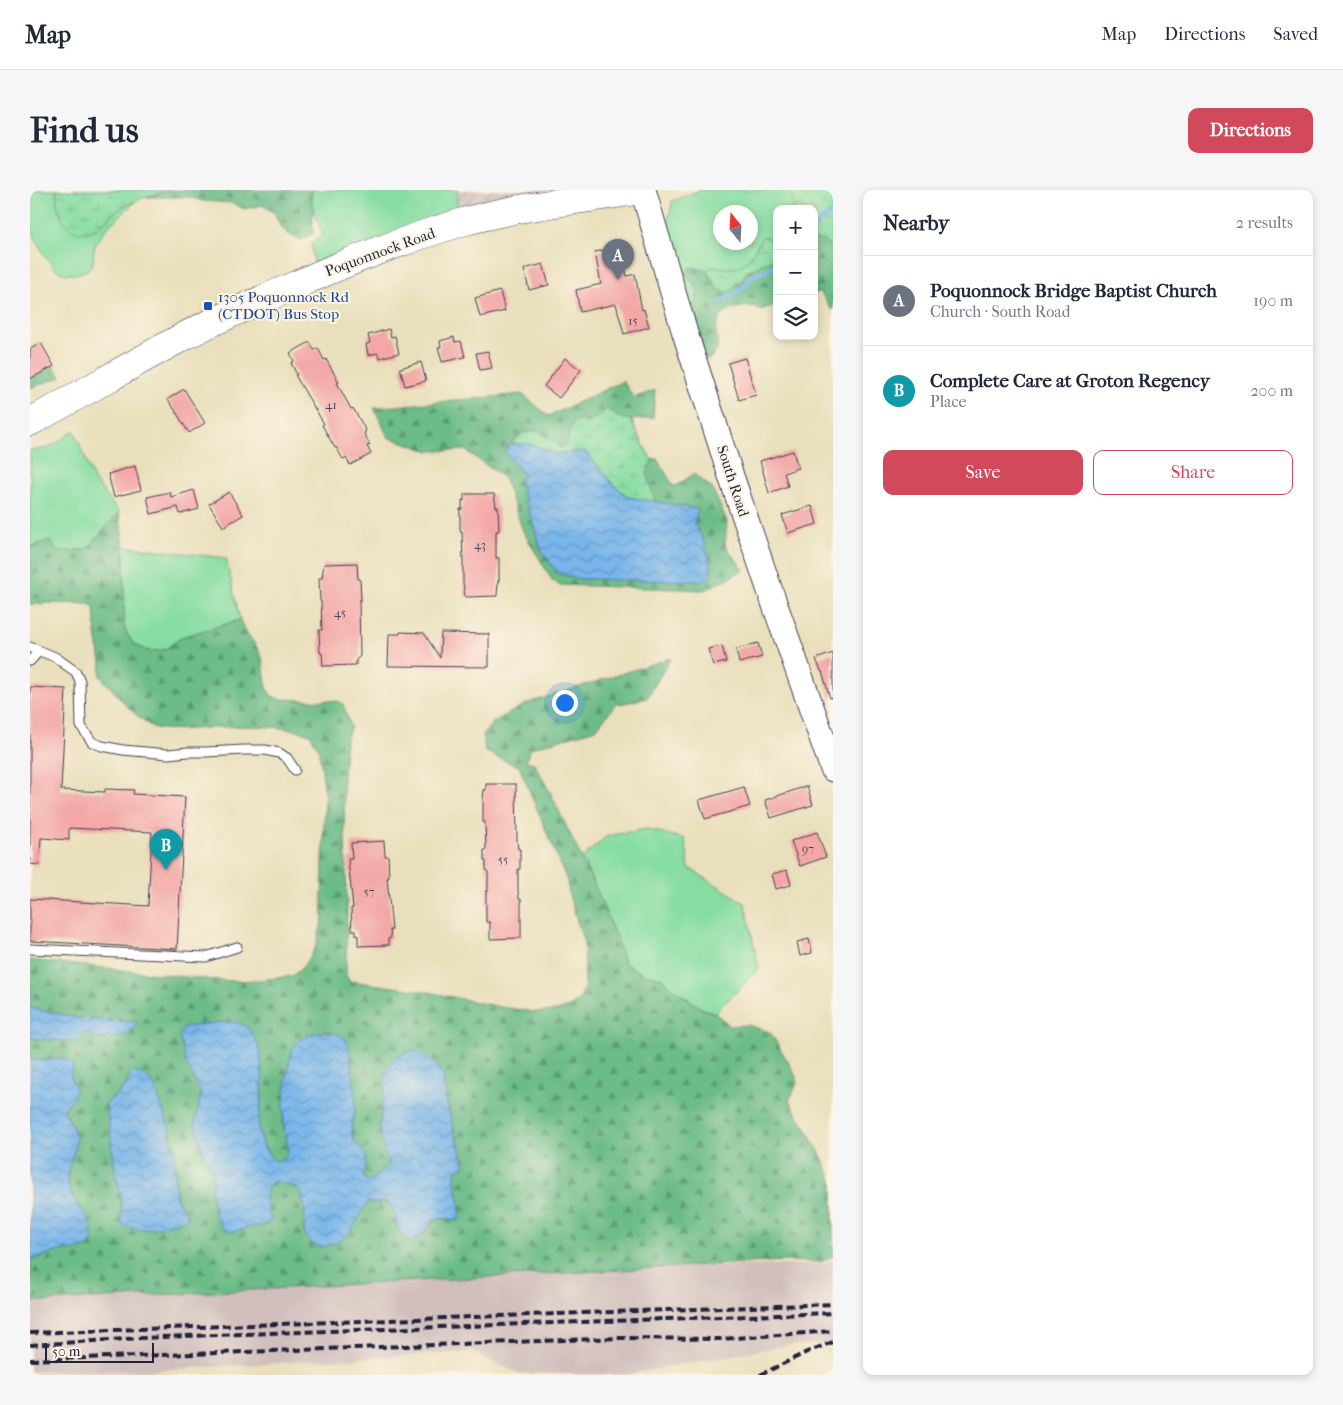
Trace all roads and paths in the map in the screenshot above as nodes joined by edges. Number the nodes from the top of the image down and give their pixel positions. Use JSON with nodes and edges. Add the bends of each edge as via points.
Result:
{"nodes":[{"id":1,"x":642,"y":190,"type":"edge"},
{"id":2,"x":30,"y":422,"type":"edge"},
{"id":3,"x":34,"y":649,"type":"edge"},
{"id":4,"x":30,"y":661,"type":"edge"},
{"id":5,"x":833,"y":769,"type":"edge"},
{"id":6,"x":295,"y":770,"type":"dead end"},
{"id":7,"x":237,"y":947,"type":"dead end"},
{"id":8,"x":30,"y":949,"type":"edge"}],
"edges":[{"from":1,"to":2,"type":"main road","name":"Poquonnock Road","via":[[483,217],[371,254],[207,325]]},
{"from":1,"to":5,"type":"main road","name":"South Road","via":[[731,476]]},
{"from":3,"to":4,"type":"lane"},
{"from":3,"to":6,"type":"lane","via":[[55,657],[76,672],[80,681],[81,726],[92,742],[122,750],[168,754],[265,750],[287,758]]},
{"from":7,"to":8,"type":"lane","via":[[206,957]]}]}
